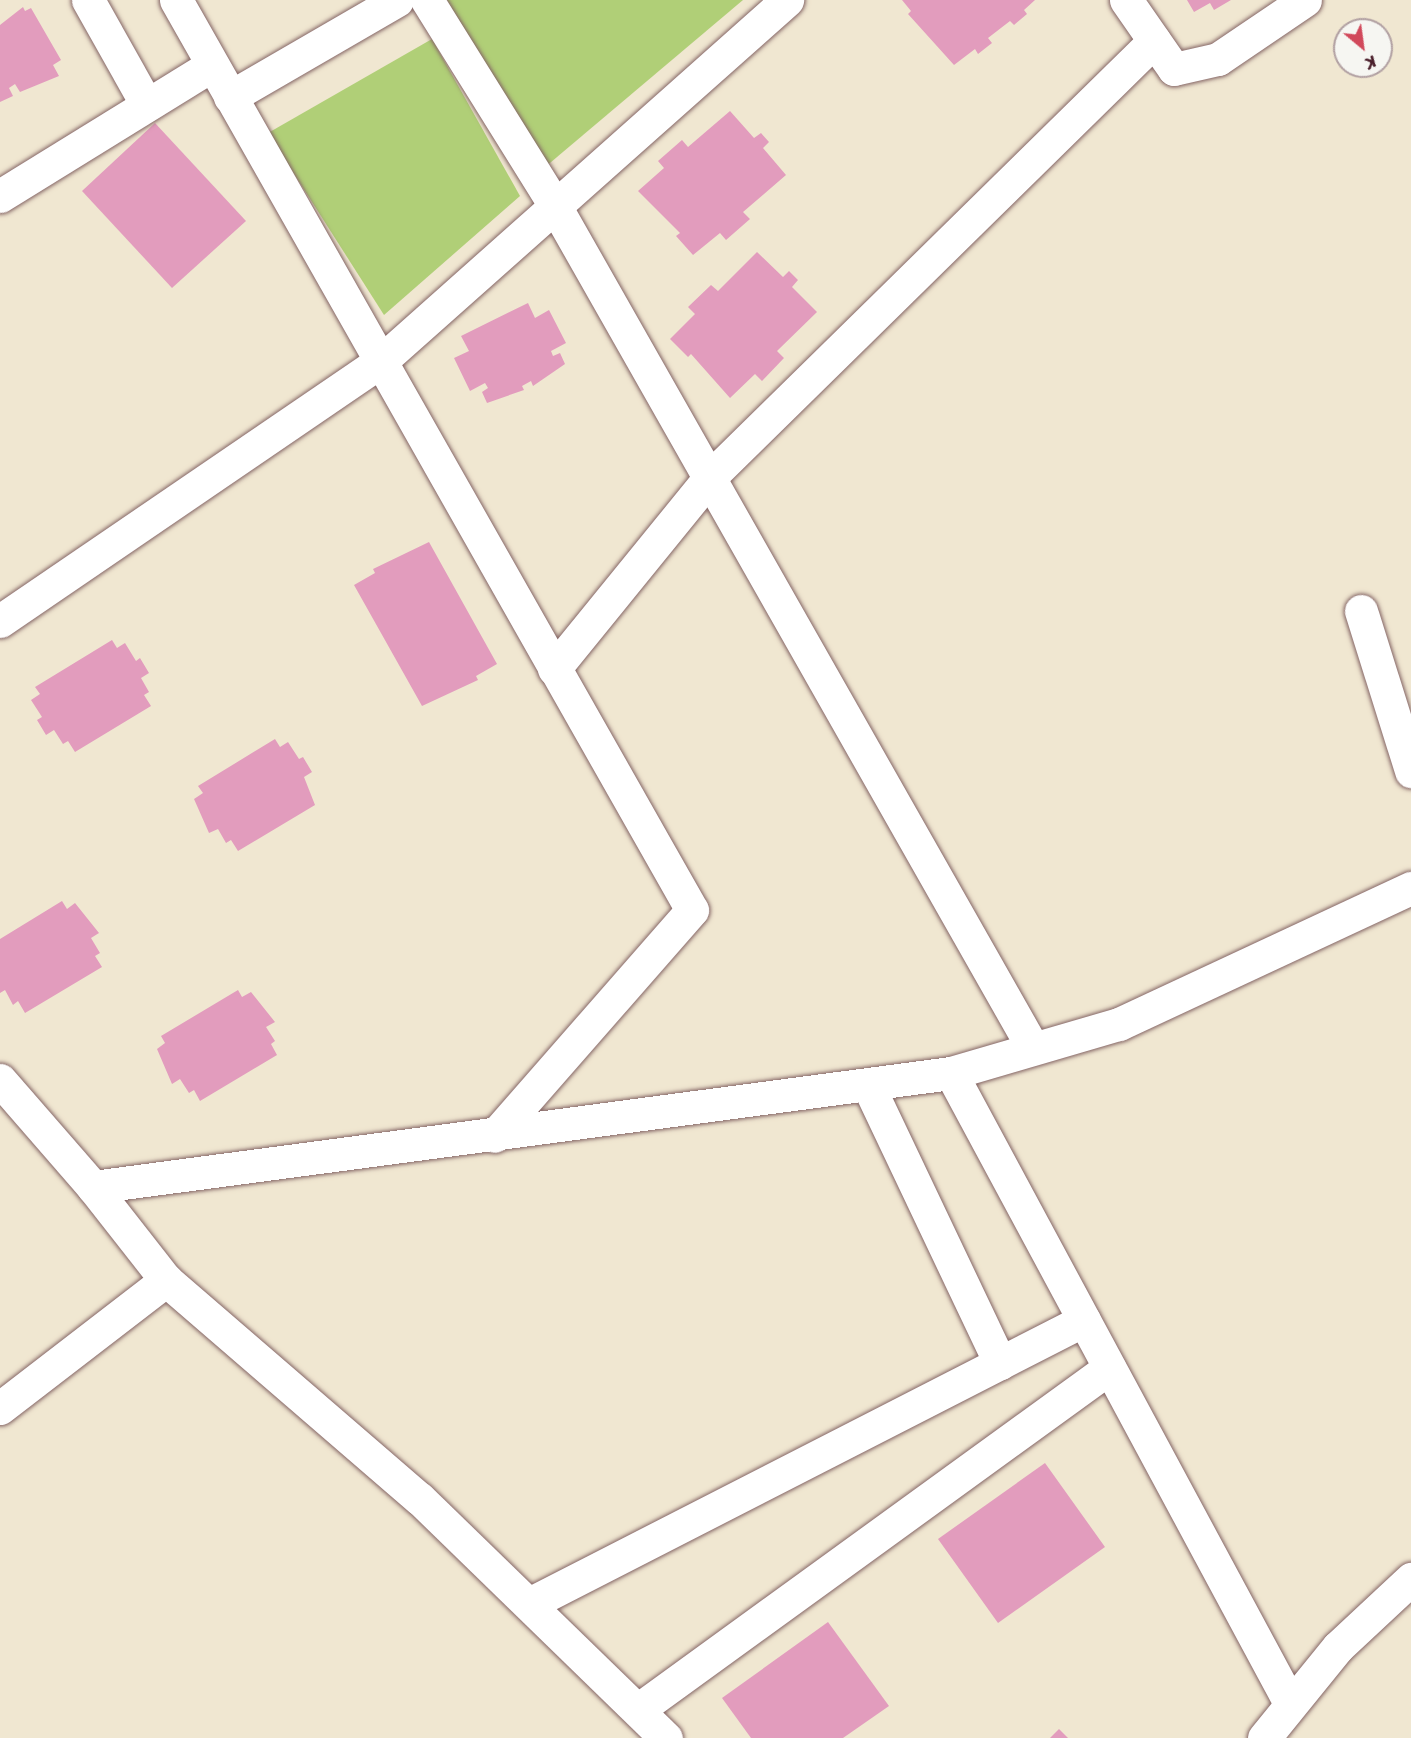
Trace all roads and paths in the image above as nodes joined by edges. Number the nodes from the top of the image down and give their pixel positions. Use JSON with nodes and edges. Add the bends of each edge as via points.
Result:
{"nodes":[{"id":1,"x":88,"y":0,"type":"edge"},
{"id":2,"x":176,"y":0,"type":"edge"},
{"id":3,"x":397,"y":0,"type":"edge"},
{"id":4,"x":427,"y":0,"type":"edge"},
{"id":5,"x":787,"y":0,"type":"edge"},
{"id":6,"x":1126,"y":0,"type":"edge"},
{"id":7,"x":1305,"y":0,"type":"edge"},
{"id":8,"x":1154,"y":41,"type":"junction"},
{"id":9,"x":212,"y":64,"type":"junction"},
{"id":10,"x":230,"y":97,"type":"junction"},
{"id":11,"x":147,"y":105,"type":"junction"},
{"id":12,"x":0,"y":196,"type":"edge"},
{"id":13,"x":555,"y":206,"type":"junction"},
{"id":14,"x":380,"y":362,"type":"junction"},
{"id":15,"x":709,"y":478,"type":"junction"},
{"id":16,"x":1361,"y":611,"type":"dead end"},
{"id":17,"x":0,"y":621,"type":"edge"},
{"id":18,"x":554,"y":669,"type":"junction"},
{"id":19,"x":1411,"y":771,"type":"edge"},
{"id":20,"x":1411,"y":888,"type":"edge"},
{"id":21,"x":1033,"y":1048,"type":"junction"},
{"id":22,"x":951,"y":1073,"type":"junction"},
{"id":23,"x":0,"y":1080,"type":"edge"},
{"id":24,"x":868,"y":1085,"type":"junction"},
{"id":25,"x":494,"y":1136,"type":"junction"},
{"id":26,"x":93,"y":1187,"type":"junction"},
{"id":27,"x":166,"y":1280,"type":"junction"},
{"id":28,"x":1084,"y":1320,"type":"junction"},
{"id":29,"x":1000,"y":1363,"type":"junction"},
{"id":30,"x":1109,"y":1368,"type":"junction"},
{"id":31,"x":0,"y":1408,"type":"edge"},
{"id":32,"x":1411,"y":1579,"type":"edge"},
{"id":33,"x":531,"y":1603,"type":"junction"},
{"id":34,"x":1290,"y":1703,"type":"junction"},
{"id":35,"x":639,"y":1709,"type":"junction"},
{"id":36,"x":666,"y":1738,"type":"edge"},
{"id":37,"x":1264,"y":1738,"type":"edge"}],
"edges":[{"from":1,"to":11,"type":"street"},
{"from":2,"to":9,"type":"street"},
{"from":3,"to":10,"type":"street"},
{"from":4,"to":13,"type":"street"},
{"from":5,"to":13,"type":"street"},
{"from":6,"to":8,"type":"street"},
{"from":7,"to":8,"type":"street","via":[[1218,59],[1174,69]]},
{"from":8,"to":15,"type":"street"},
{"from":9,"to":10,"type":"street"},
{"from":9,"to":11,"type":"street"},
{"from":10,"to":14,"type":"street"},
{"from":11,"to":12,"type":"street"},
{"from":13,"to":14,"type":"street"},
{"from":13,"to":15,"type":"street"},
{"from":14,"to":17,"type":"street"},
{"from":14,"to":18,"type":"street"},
{"from":15,"to":18,"type":"street"},
{"from":15,"to":21,"type":"street"},
{"from":16,"to":19,"type":"street"},
{"from":18,"to":25,"type":"street","via":[[692,910]]},
{"from":20,"to":21,"type":"street","via":[[1119,1024]]},
{"from":21,"to":22,"type":"street"},
{"from":22,"to":24,"type":"street"},
{"from":22,"to":28,"type":"street"},
{"from":23,"to":26,"type":"street"},
{"from":24,"to":25,"type":"street"},
{"from":24,"to":29,"type":"street"},
{"from":25,"to":26,"type":"street"},
{"from":26,"to":27,"type":"street"},
{"from":27,"to":31,"type":"street"},
{"from":27,"to":33,"type":"street","via":[[420,1499]]},
{"from":28,"to":29,"type":"street"},
{"from":28,"to":30,"type":"street"},
{"from":29,"to":33,"type":"street"},
{"from":30,"to":34,"type":"street"},
{"from":30,"to":35,"type":"street"},
{"from":32,"to":34,"type":"street","via":[[1338,1647]]},
{"from":33,"to":35,"type":"street"},
{"from":34,"to":37,"type":"street"},
{"from":35,"to":36,"type":"street"}]}
